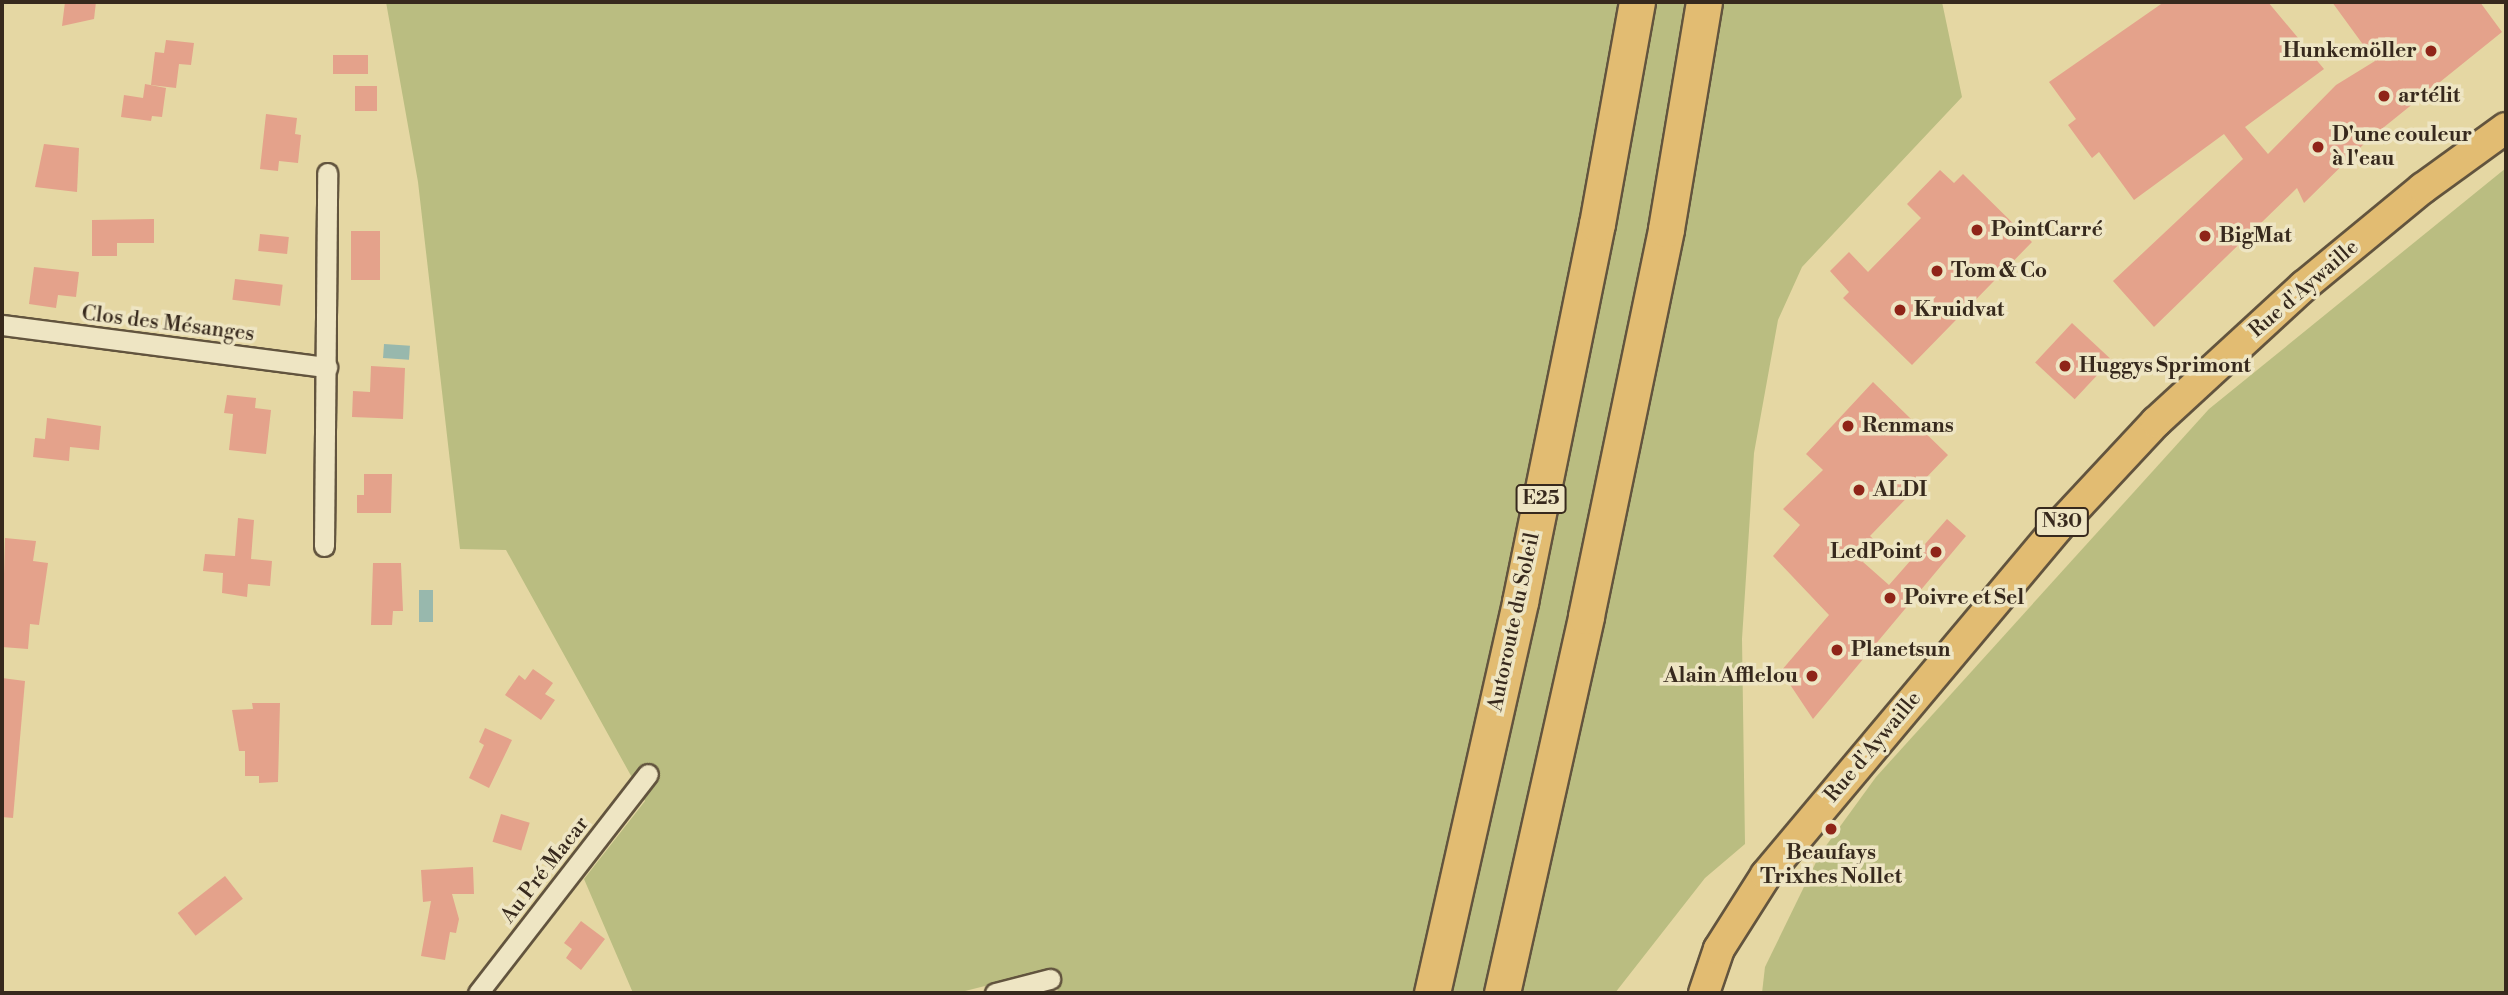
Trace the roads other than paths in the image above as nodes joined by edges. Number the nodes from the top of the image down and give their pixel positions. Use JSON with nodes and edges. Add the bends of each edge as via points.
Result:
{"nodes":[{"id":1,"x":1637,"y":2,"type":"edge"},
{"id":2,"x":1704,"y":2,"type":"edge"},
{"id":3,"x":2506,"y":128,"type":"edge"},
{"id":4,"x":327,"y":173,"type":"dead end"},
{"id":5,"x":2,"y":325,"type":"edge"},
{"id":6,"x":327,"y":367,"type":"junction"},
{"id":7,"x":324,"y":546,"type":"dead end"},
{"id":8,"x":648,"y":774,"type":"dead end"},
{"id":9,"x":1050,"y":979,"type":"dead end"},
{"id":10,"x":478,"y":993,"type":"edge"},
{"id":11,"x":995,"y":993,"type":"edge"},
{"id":12,"x":1432,"y":993,"type":"edge"},
{"id":13,"x":1502,"y":993,"type":"edge"},
{"id":14,"x":1703,"y":993,"type":"edge"}],
"edges":[{"from":1,"to":12,"type":"highway","name":"Autoroute du Soleil","number":"E25","via":[[1536,521]]},
{"from":2,"to":13,"type":"highway","via":[[1666,229]]},
{"from":3,"to":14,"type":"main road","name":"Rue d'Aywaille","number":"N30","via":[[2423,188],[2304,286],[2155,422],[2057,528],[1766,875],[1719,949]]},
{"from":4,"to":6,"type":"street"},
{"from":5,"to":6,"type":"street","name":"Clos des Mésanges"},
{"from":6,"to":7,"type":"street"},
{"from":8,"to":10,"type":"street","name":"Au Pré Macar"},
{"from":9,"to":11,"type":"street"}]}
